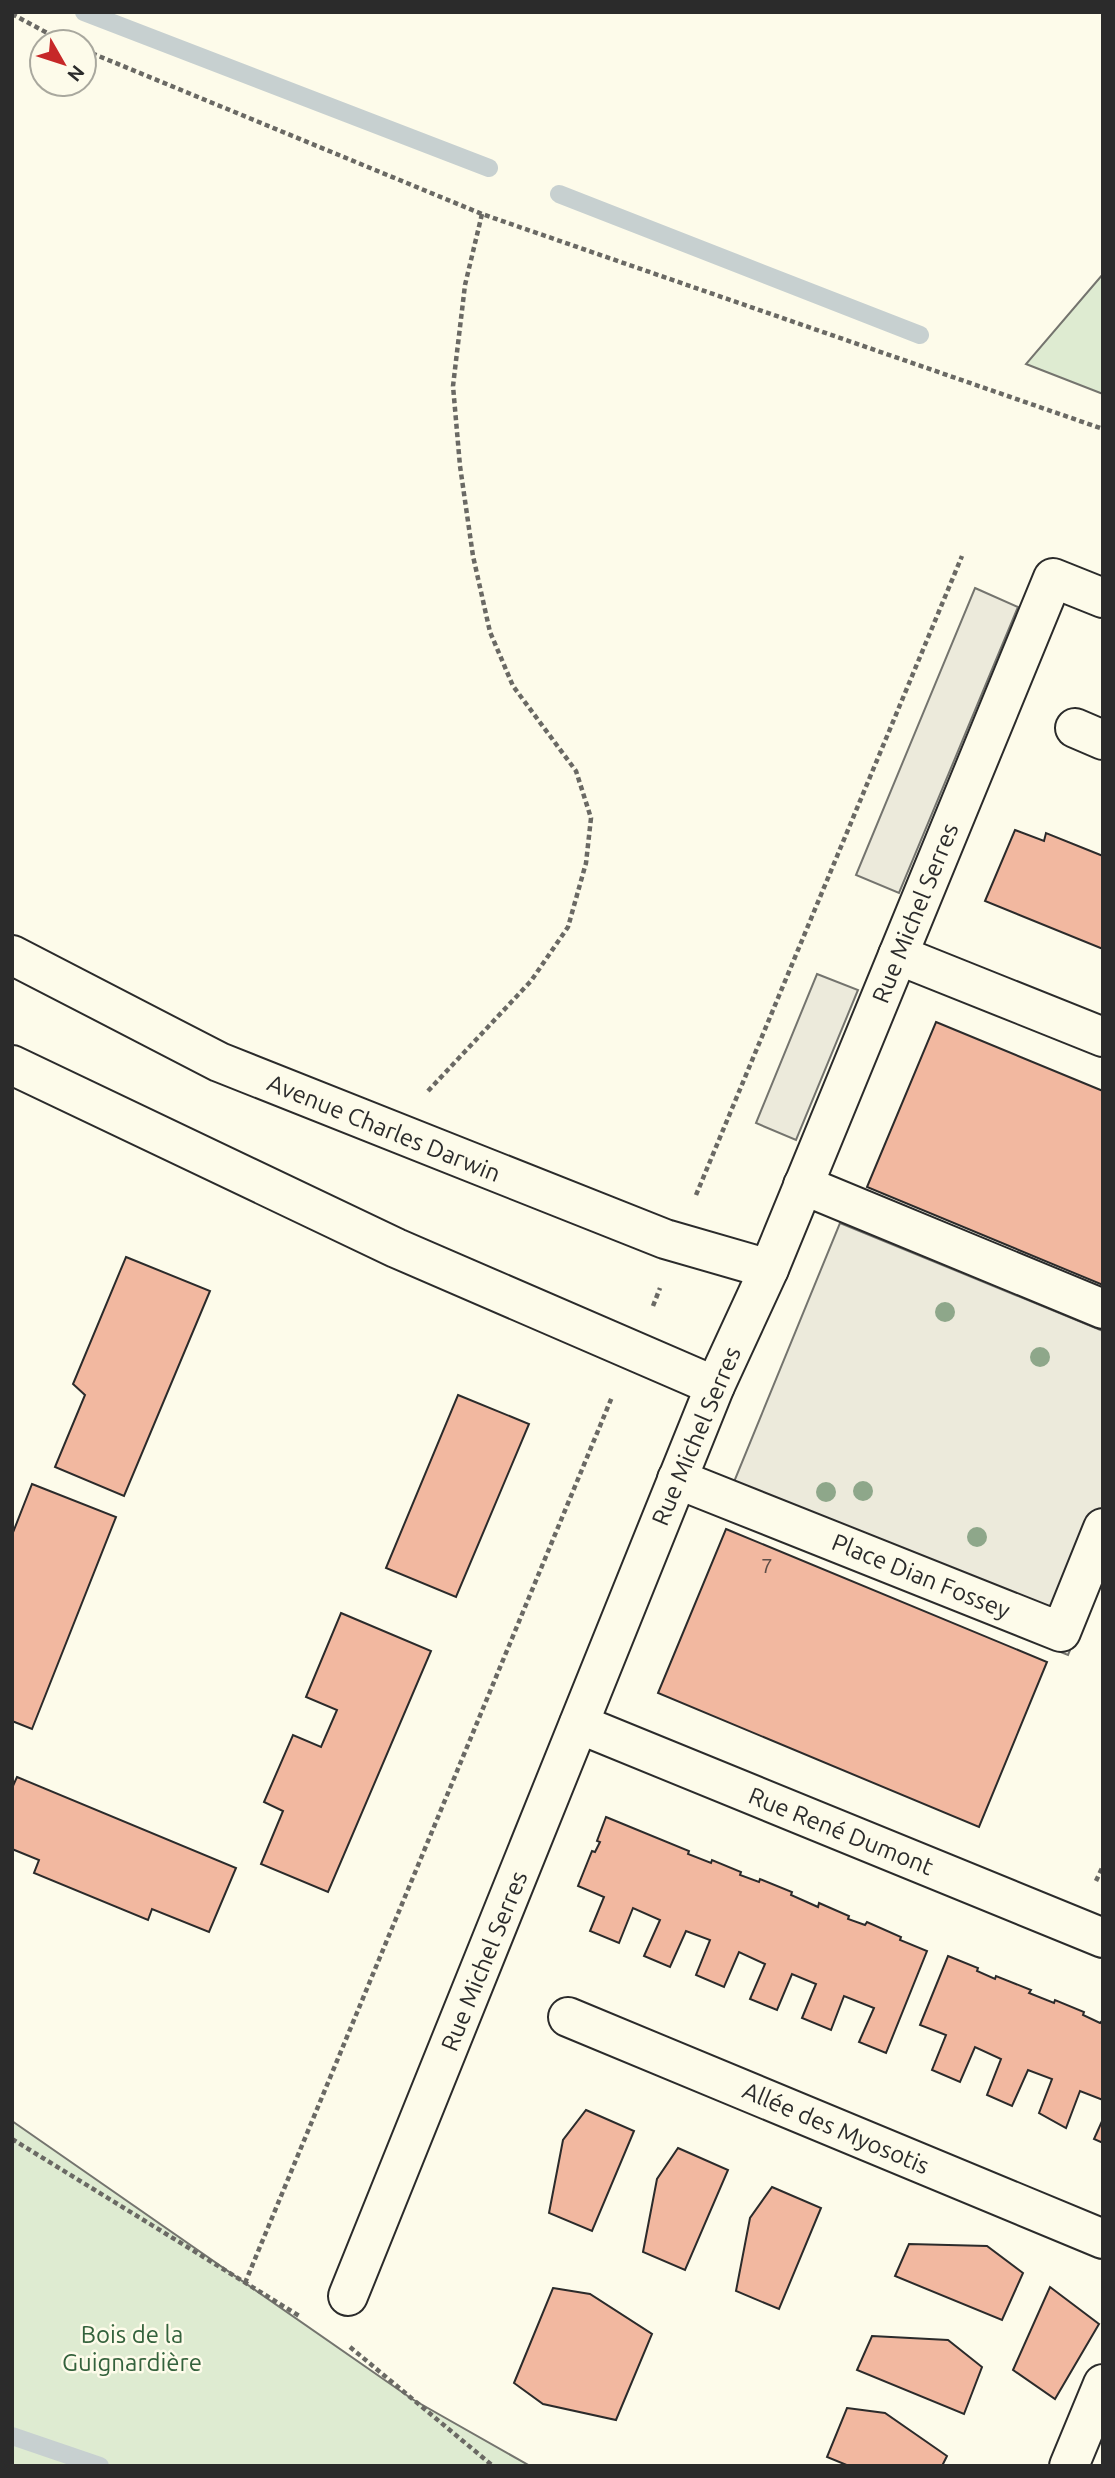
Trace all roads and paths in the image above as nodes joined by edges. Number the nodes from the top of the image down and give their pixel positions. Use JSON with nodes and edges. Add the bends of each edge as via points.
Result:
{"nodes":[{"id":1,"x":12,"y":14,"type":"edge"},
{"id":2,"x":38,"y":28,"type":"edge"},
{"id":3,"x":98,"y":56,"type":"edge"},
{"id":4,"x":482,"y":214,"type":"junction"},
{"id":5,"x":1103,"y":429,"type":"edge"},
{"id":6,"x":962,"y":556,"type":"dead end"},
{"id":7,"x":1103,"y":598,"type":"edge"},
{"id":8,"x":898,"y":954,"type":"junction"},
{"id":9,"x":12,"y":955,"type":"edge"},
{"id":10,"x":1103,"y":1037,"type":"edge"},
{"id":11,"x":12,"y":1065,"type":"edge"},
{"id":12,"x":395,"y":1133,"type":"junction"},
{"id":13,"x":803,"y":1185,"type":"junction"},
{"id":14,"x":676,"y":1242,"type":"junction"},
{"id":15,"x":769,"y":1269,"type":"junction"},
{"id":16,"x":1103,"y":1309,"type":"edge"},
{"id":17,"x":633,"y":1351,"type":"junction"},
{"id":18,"x":715,"y":1386,"type":"junction"},
{"id":19,"x":677,"y":1479,"type":"junction"},
{"id":20,"x":1103,"y":1528,"type":"edge"},
{"id":21,"x":579,"y":1724,"type":"junction"},
{"id":22,"x":1103,"y":1866,"type":"edge"},
{"id":23,"x":1095,"y":1884,"type":"dead end"},
{"id":24,"x":1103,"y":1938,"type":"edge"},
{"id":25,"x":568,"y":2017,"type":"dead end"},
{"id":26,"x":12,"y":2140,"type":"edge"},
{"id":27,"x":1103,"y":2239,"type":"edge"},
{"id":28,"x":245,"y":2283,"type":"junction"},
{"id":29,"x":348,"y":2296,"type":"dead end"},
{"id":30,"x":302,"y":2317,"type":"dead end"},
{"id":31,"x":346,"y":2345,"type":"dead end"},
{"id":32,"x":1103,"y":2384,"type":"edge"},
{"id":33,"x":493,"y":2466,"type":"edge"},
{"id":34,"x":1069,"y":2466,"type":"edge"}],
"edges":[{"from":1,"to":2,"type":"path"},
{"from":3,"to":4,"type":"path"},
{"from":4,"to":5,"type":"path"},
{"from":4,"to":12,"type":"path","via":[[465,285],[453,386],[473,556],[491,632],[513,686],[576,771],[591,818],[590,830],[568,928],[531,981],[436,1080]]},
{"from":6,"to":14,"type":"path"},
{"from":7,"to":8,"type":"street","name":"Rue Michel Serres","via":[[1054,579]]},
{"from":8,"to":10,"type":"street"},
{"from":8,"to":13,"type":"street","name":"Rue Michel Serres"},
{"from":9,"to":12,"type":"street","name":"Avenue Charles Darwin","via":[[219,1062]]},
{"from":11,"to":17,"type":"street","via":[[396,1248]]},
{"from":12,"to":14,"type":"street","name":"Avenue Charles Darwin"},
{"from":13,"to":15,"type":"street","name":"Rue Michel Serres"},
{"from":13,"to":16,"type":"street"},
{"from":14,"to":15,"type":"street","name":"Avenue Charles Darwin"},
{"from":14,"to":17,"type":"path"},
{"from":15,"to":18,"type":"street","name":"Rue Michel Serres"},
{"from":17,"to":18,"type":"street"},
{"from":17,"to":28,"type":"path"},
{"from":18,"to":19,"type":"street","name":"Rue Michel Serres"},
{"from":19,"to":20,"type":"street","name":"Place Dian Fossey","via":[[1061,1632]]},
{"from":19,"to":21,"type":"street","name":"Rue Michel Serres"},
{"from":21,"to":24,"type":"street","name":"Rue René Dumont"},
{"from":21,"to":29,"type":"street","name":"Rue Michel Serres"},
{"from":22,"to":23,"type":"path"},
{"from":25,"to":27,"type":"street","name":"Allée des Myosotis"},
{"from":26,"to":28,"type":"path"},
{"from":28,"to":30,"type":"path"},
{"from":31,"to":33,"type":"path"},
{"from":32,"to":34,"type":"street"}]}
